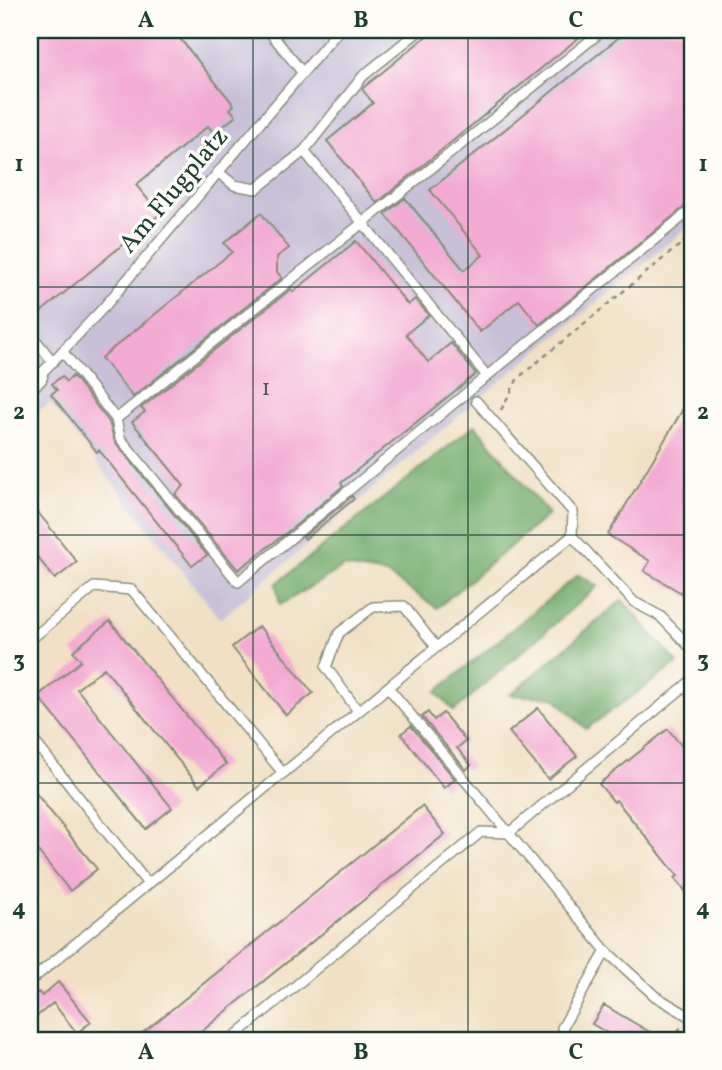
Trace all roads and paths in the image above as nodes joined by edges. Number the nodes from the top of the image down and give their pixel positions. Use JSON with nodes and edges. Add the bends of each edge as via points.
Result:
{"nodes":[{"id":1,"x":268,"y":30,"type":"edge"},
{"id":2,"x":338,"y":30,"type":"edge"},
{"id":3,"x":421,"y":30,"type":"edge"},
{"id":4,"x":596,"y":32,"type":"edge"},
{"id":5,"x":303,"y":72,"type":"junction"},
{"id":6,"x":304,"y":151,"type":"junction"},
{"id":7,"x":218,"y":172,"type":"junction"},
{"id":8,"x":692,"y":209,"type":"edge"},
{"id":9,"x":363,"y":223,"type":"junction"},
{"id":10,"x":692,"y":234,"type":"edge"},
{"id":11,"x":30,"y":333,"type":"edge"},
{"id":12,"x":63,"y":352,"type":"junction"},
{"id":13,"x":53,"y":362,"type":"junction"},
{"id":14,"x":487,"y":376,"type":"junction"},
{"id":15,"x":34,"y":381,"type":"edge"},
{"id":16,"x":476,"y":401,"type":"dead end"},
{"id":17,"x":116,"y":419,"type":"junction"},
{"id":18,"x":494,"y":422,"type":"junction"},
{"id":19,"x":572,"y":536,"type":"junction"},
{"id":20,"x":30,"y":640,"type":"edge"},
{"id":21,"x":436,"y":647,"type":"junction"},
{"id":22,"x":692,"y":649,"type":"edge"},
{"id":23,"x":692,"y":680,"type":"edge"},
{"id":24,"x":388,"y":687,"type":"junction"},
{"id":25,"x":358,"y":711,"type":"junction"},
{"id":26,"x":30,"y":736,"type":"edge"},
{"id":27,"x":283,"y":773,"type":"junction"},
{"id":28,"x":509,"y":834,"type":"junction"},
{"id":29,"x":148,"y":884,"type":"junction"},
{"id":30,"x":606,"y":951,"type":"junction"},
{"id":31,"x":30,"y":981,"type":"edge"},
{"id":32,"x":690,"y":1016,"type":"edge"},
{"id":33,"x":230,"y":1040,"type":"edge"},
{"id":34,"x":565,"y":1040,"type":"edge"},
{"id":35,"x":672,"y":1040,"type":"edge"}],
"edges":[{"from":1,"to":5,"type":"lane"},
{"from":2,"to":5,"type":"lane","name":"Am Flugplatz"},
{"from":3,"to":6,"type":"lane","via":[[363,76]]},
{"from":4,"to":9,"type":"lane"},
{"from":5,"to":7,"type":"lane","name":"Am Flugplatz"},
{"from":6,"to":7,"type":"lane","via":[[256,190],[234,185]]},
{"from":6,"to":9,"type":"lane"},
{"from":7,"to":12,"type":"lane","name":"Am Flugplatz"},
{"from":8,"to":14,"type":"lane"},
{"from":9,"to":14,"type":"lane"},
{"from":9,"to":17,"type":"lane"},
{"from":10,"to":18,"type":"path","via":[[518,378]]},
{"from":11,"to":13,"type":"lane"},
{"from":12,"to":13,"type":"lane","name":"Am Flugplatz"},
{"from":12,"to":17,"type":"lane"},
{"from":13,"to":15,"type":"lane","name":"Am Flugplatz"},
{"from":14,"to":17,"type":"lane","via":[[238,583],[120,438]]},
{"from":16,"to":18,"type":"lane"},
{"from":18,"to":19,"type":"lane","via":[[573,512]]},
{"from":19,"to":21,"type":"lane"},
{"from":19,"to":22,"type":"lane","via":[[634,602],[660,616]]},
{"from":20,"to":27,"type":"lane","via":[[94,587],[132,590]]},
{"from":21,"to":24,"type":"lane"},
{"from":21,"to":25,"type":"lane","via":[[404,606],[373,607],[339,632],[326,667]]},
{"from":23,"to":28,"type":"lane"},
{"from":24,"to":25,"type":"lane"},
{"from":24,"to":28,"type":"lane"},
{"from":25,"to":27,"type":"lane"},
{"from":26,"to":29,"type":"lane"},
{"from":27,"to":29,"type":"lane"},
{"from":28,"to":30,"type":"lane"},
{"from":28,"to":33,"type":"lane","via":[[481,832]]},
{"from":29,"to":31,"type":"lane"},
{"from":30,"to":32,"type":"lane","via":[[655,996]]},
{"from":30,"to":34,"type":"lane","via":[[562,1028]]},
{"from":32,"to":35,"type":"path"}]}
